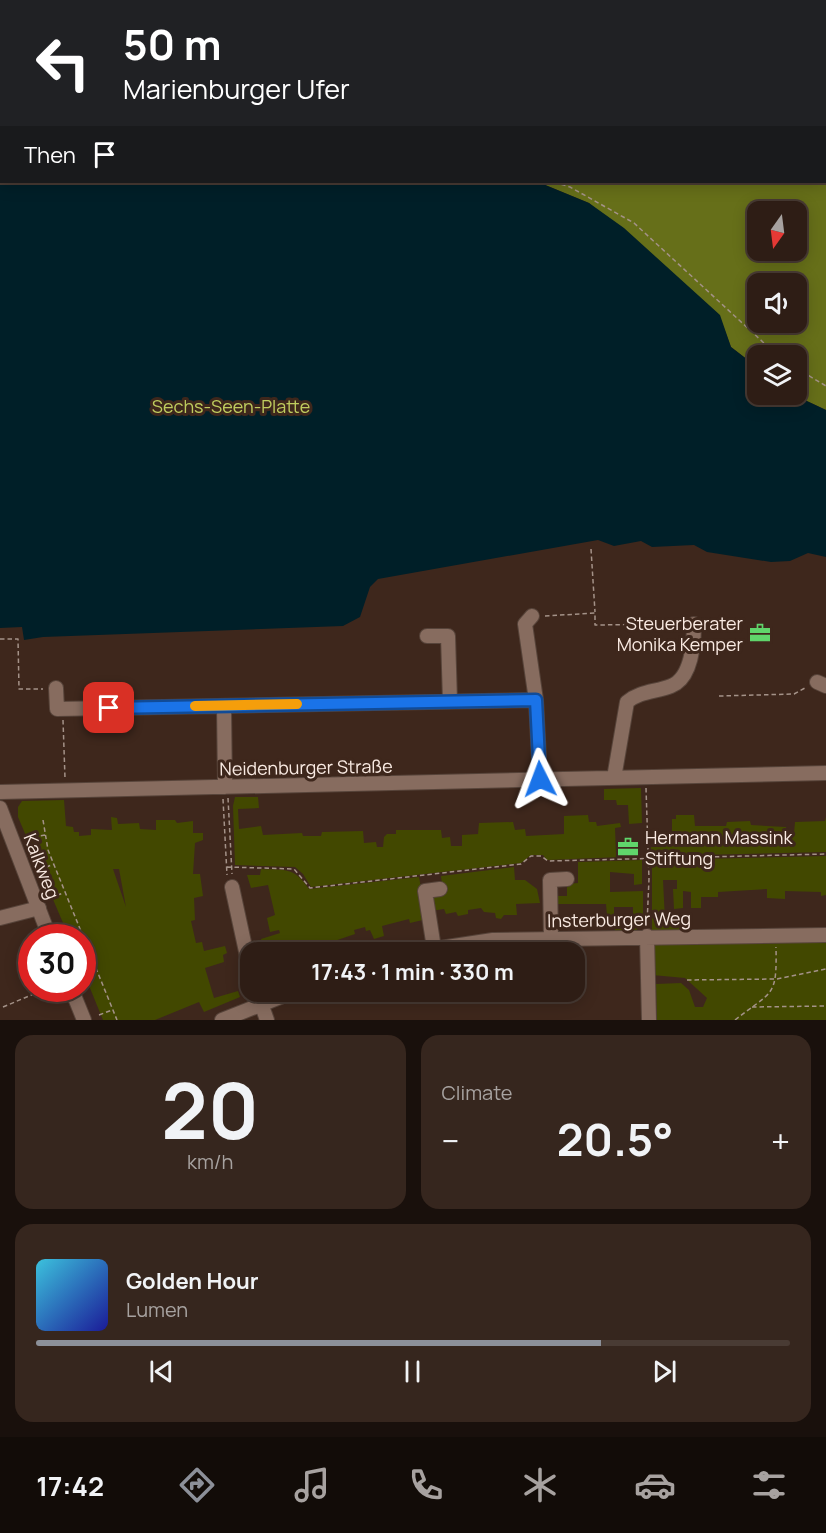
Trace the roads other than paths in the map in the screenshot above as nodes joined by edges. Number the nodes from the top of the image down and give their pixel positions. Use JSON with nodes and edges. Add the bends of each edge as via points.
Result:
{"nodes":[{"id":1,"x":532,"y":616,"type":"road end"},
{"id":2,"x":694,"y":624,"type":"road end"},
{"id":3,"x":427,"y":636,"type":"dead end"},
{"id":4,"x":56,"y":688,"type":"road end"},
{"id":5,"x":536,"y":700,"type":"junction"},
{"id":6,"x":450,"y":701,"type":"junction"},
{"id":7,"x":224,"y":706,"type":"junction"},
{"id":8,"x":826,"y":773,"type":"edge"},
{"id":9,"x":614,"y":778,"type":"junction"},
{"id":10,"x":540,"y":779,"type":"junction"},
{"id":11,"x":225,"y":787,"type":"junction"},
{"id":12,"x":0,"y":792,"type":"edge"},
{"id":13,"x":0,"y":808,"type":"edge"},
{"id":14,"x":544,"y":879,"type":"dead end"},
{"id":15,"x":567,"y":879,"type":"dead end"},
{"id":16,"x":232,"y":887,"type":"road end"},
{"id":17,"x":440,"y":889,"type":"dead end"},
{"id":18,"x":39,"y":908,"type":"junction"},
{"id":19,"x":0,"y":918,"type":"edge"},
{"id":20,"x":45,"y":924,"type":"edge"},
{"id":21,"x":826,"y":934,"type":"edge"},
{"id":22,"x":647,"y":936,"type":"junction"},
{"id":23,"x":549,"y":939,"type":"junction"},
{"id":24,"x":244,"y":942,"type":"edge"},
{"id":25,"x":433,"y":942,"type":"edge"},
{"id":26,"x":478,"y":942,"type":"edge"},
{"id":27,"x":77,"y":1002,"type":"edge"},
{"id":28,"x":252,"y":1002,"type":"edge"},
{"id":29,"x":260,"y":1002,"type":"edge"},
{"id":30,"x":84,"y":1020,"type":"edge"},
{"id":31,"x":222,"y":1020,"type":"edge"},
{"id":32,"x":267,"y":1020,"type":"edge"},
{"id":33,"x":649,"y":1020,"type":"edge"}],
"edges":[{"from":1,"to":5,"type":"street","via":[[525,624]]},
{"from":2,"to":9,"type":"street","via":[[694,654],[678,681],[627,702]]},
{"from":3,"to":6,"type":"street","via":[[448,636]]},
{"from":4,"to":7,"type":"street","via":[[57,709]]},
{"from":5,"to":6,"type":"street"},
{"from":5,"to":10,"type":"street"},
{"from":6,"to":7,"type":"street"},
{"from":7,"to":11,"type":"street"},
{"from":8,"to":9,"type":"street","name":"Neidenburger Straße"},
{"from":9,"to":10,"type":"street","name":"Neidenburger Straße"},
{"from":10,"to":11,"type":"street","name":"Neidenburger Straße"},
{"from":11,"to":12,"type":"street","name":"Neidenburger Straße"},
{"from":13,"to":18,"type":"street","name":"Kalkweg"},
{"from":14,"to":23,"type":"street"},
{"from":15,"to":23,"type":"street","via":[[550,880]]},
{"from":16,"to":24,"type":"street"},
{"from":17,"to":25,"type":"street","via":[[425,891]]},
{"from":18,"to":19,"type":"street"},
{"from":18,"to":20,"type":"street","name":"Kalkweg"},
{"from":21,"to":22,"type":"street","name":"Insterburger Weg"},
{"from":22,"to":23,"type":"street","name":"Insterburger Weg"},
{"from":22,"to":33,"type":"street"},
{"from":23,"to":26,"type":"street","name":"Insterburger Weg"},
{"from":27,"to":30,"type":"street"},
{"from":28,"to":31,"type":"street"},
{"from":29,"to":32,"type":"street"}]}
